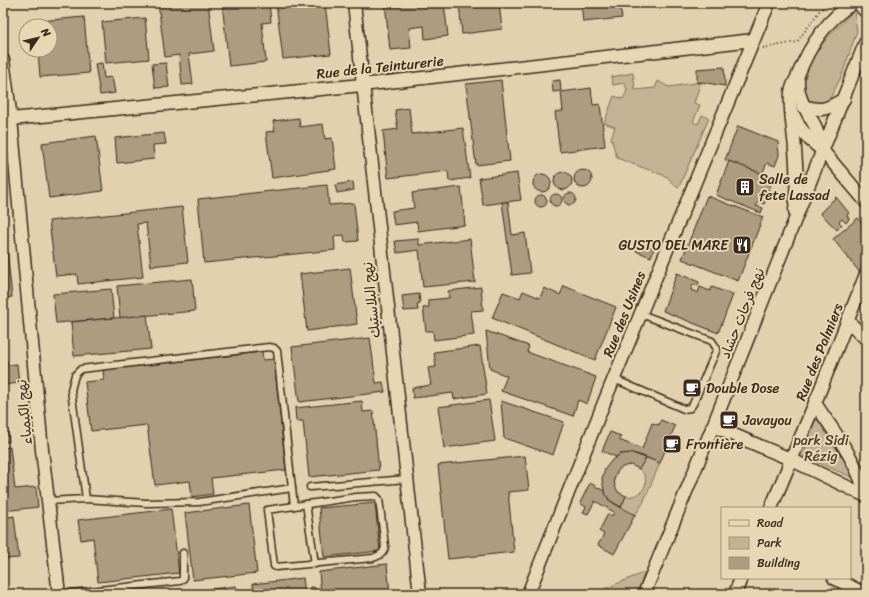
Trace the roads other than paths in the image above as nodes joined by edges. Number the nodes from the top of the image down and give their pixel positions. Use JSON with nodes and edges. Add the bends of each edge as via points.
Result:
{"nodes":[{"id":1,"x":354,"y":3,"type":"edge"},
{"id":2,"x":769,"y":3,"type":"edge"},
{"id":3,"x":854,"y":3,"type":"edge"},
{"id":4,"x":858,"y":3,"type":"edge"},
{"id":5,"x":866,"y":12,"type":"edge"},
{"id":6,"x":866,"y":41,"type":"edge"},
{"id":7,"x":752,"y":43,"type":"junction"},
{"id":8,"x":3,"y":60,"type":"edge"},
{"id":9,"x":798,"y":76,"type":"junction"},
{"id":10,"x":362,"y":85,"type":"junction"},
{"id":11,"x":844,"y":98,"type":"junction"},
{"id":12,"x":803,"y":106,"type":"junction"},
{"id":13,"x":791,"y":109,"type":"junction"},
{"id":14,"x":10,"y":119,"type":"junction"},
{"id":15,"x":823,"y":151,"type":"junction"},
{"id":16,"x":866,"y":202,"type":"edge"},
{"id":17,"x":794,"y":223,"type":"junction"},
{"id":18,"x":866,"y":274,"type":"edge"},
{"id":19,"x":640,"y":314,"type":"junction"},
{"id":20,"x":848,"y":322,"type":"junction"},
{"id":21,"x":866,"y":339,"type":"edge"},
{"id":22,"x":614,"y":379,"type":"junction"},
{"id":23,"x":815,"y":403,"type":"junction"},
{"id":24,"x":713,"y":426,"type":"junction"},
{"id":25,"x":790,"y":459,"type":"junction"},
{"id":26,"x":406,"y":478,"type":"junction"},
{"id":27,"x":310,"y":487,"type":"dead end"},
{"id":28,"x":292,"y":488,"type":"junction"},
{"id":29,"x":866,"y":496,"type":"edge"},
{"id":30,"x":86,"y":499,"type":"junction"},
{"id":31,"x":48,"y":501,"type":"junction"},
{"id":32,"x":306,"y":504,"type":"junction"},
{"id":33,"x":294,"y":506,"type":"junction"},
{"id":34,"x":771,"y":507,"type":"edge"},
{"id":35,"x":183,"y":553,"type":"dead end"},
{"id":36,"x":315,"y":564,"type":"junction"},
{"id":37,"x":742,"y":579,"type":"edge"},
{"id":38,"x":836,"y":579,"type":"edge"},
{"id":39,"x":59,"y":594,"type":"edge"},
{"id":40,"x":63,"y":594,"type":"edge"},
{"id":41,"x":420,"y":594,"type":"edge"},
{"id":42,"x":528,"y":594,"type":"edge"},
{"id":43,"x":644,"y":594,"type":"edge"},
{"id":44,"x":735,"y":594,"type":"edge"},
{"id":45,"x":865,"y":594,"type":"edge"}],
"edges":[{"from":1,"to":10,"type":"street","name":"نهج البلاستيك"},
{"from":2,"to":7,"type":"street","name":"Rue des Usines"},
{"from":3,"to":9,"type":"street","via":[[825,28],[811,46]]},
{"from":4,"to":5,"type":"street"},
{"from":6,"to":11,"type":"street","name":"نهج فرحات حشاد"},
{"from":7,"to":10,"type":"street","name":"Rue de la Teinturerie"},
{"from":7,"to":19,"type":"street","name":"Rue des Usines"},
{"from":8,"to":14,"type":"street","name":"نهج الكيمياء"},
{"from":9,"to":12,"type":"street","via":[[797,90]]},
{"from":9,"to":13,"type":"street","via":[[791,90]]},
{"from":10,"to":14,"type":"street","name":"Rue de la Teinturerie"},
{"from":10,"to":26,"type":"street","name":"نهج البلاستيك"},
{"from":11,"to":12,"type":"street","via":[[825,109],[816,110]]},
{"from":11,"to":15,"type":"street","name":"نهج فرحات حشاد"},
{"from":12,"to":15,"type":"street","via":[[816,128]]},
{"from":13,"to":15,"type":"street","via":[[799,126]]},
{"from":13,"to":17,"type":"street","via":[[797,165]]},
{"from":14,"to":31,"type":"street","name":"نهج الكيمياء"},
{"from":15,"to":16,"type":"street"},
{"from":15,"to":17,"type":"street","name":"نهج فرحات حشاد"},
{"from":17,"to":24,"type":"street","name":"نهج فرحات حشاد"},
{"from":18,"to":20,"type":"street","name":"Rue des Palmiers"},
{"from":19,"to":22,"type":"street","name":"Rue des Usines"},
{"from":19,"to":22,"type":"lane","via":[[712,341],[717,349],[690,408],[684,409]]},
{"from":20,"to":21,"type":"street"},
{"from":20,"to":23,"type":"street","name":"Rue des Palmiers"},
{"from":22,"to":42,"type":"street","name":"Rue des Usines"},
{"from":23,"to":25,"type":"street","name":"Rue des Palmiers"},
{"from":23,"to":29,"type":"street","via":[[856,469]]},
{"from":24,"to":25,"type":"street"},
{"from":24,"to":43,"type":"street","name":"نهج فرحات حشاد"},
{"from":25,"to":29,"type":"street"},
{"from":25,"to":34,"type":"street","name":"Rue des Palmiers"},
{"from":26,"to":27,"type":"lane"},
{"from":26,"to":41,"type":"street","name":"نهج البلاستيك"},
{"from":28,"to":30,"type":"lane","via":[[199,502],[146,503]]},
{"from":28,"to":30,"type":"lane","via":[[277,351],[269,347],[81,369],[75,375],[71,390]]},
{"from":28,"to":33,"type":"lane"},
{"from":30,"to":31,"type":"lane"},
{"from":31,"to":39,"type":"street","name":"نهج الكيمياء"},
{"from":32,"to":33,"type":"lane"},
{"from":32,"to":36,"type":"lane"},
{"from":32,"to":36,"type":"lane","via":[[356,497],[376,496],[379,499],[384,546],[382,555]]},
{"from":33,"to":36,"type":"lane","via":[[267,510],[274,564],[276,567]]},
{"from":35,"to":40,"type":"lane","via":[[183,579],[180,581]]},
{"from":37,"to":44,"type":"street"},
{"from":38,"to":45,"type":"street"}]}
